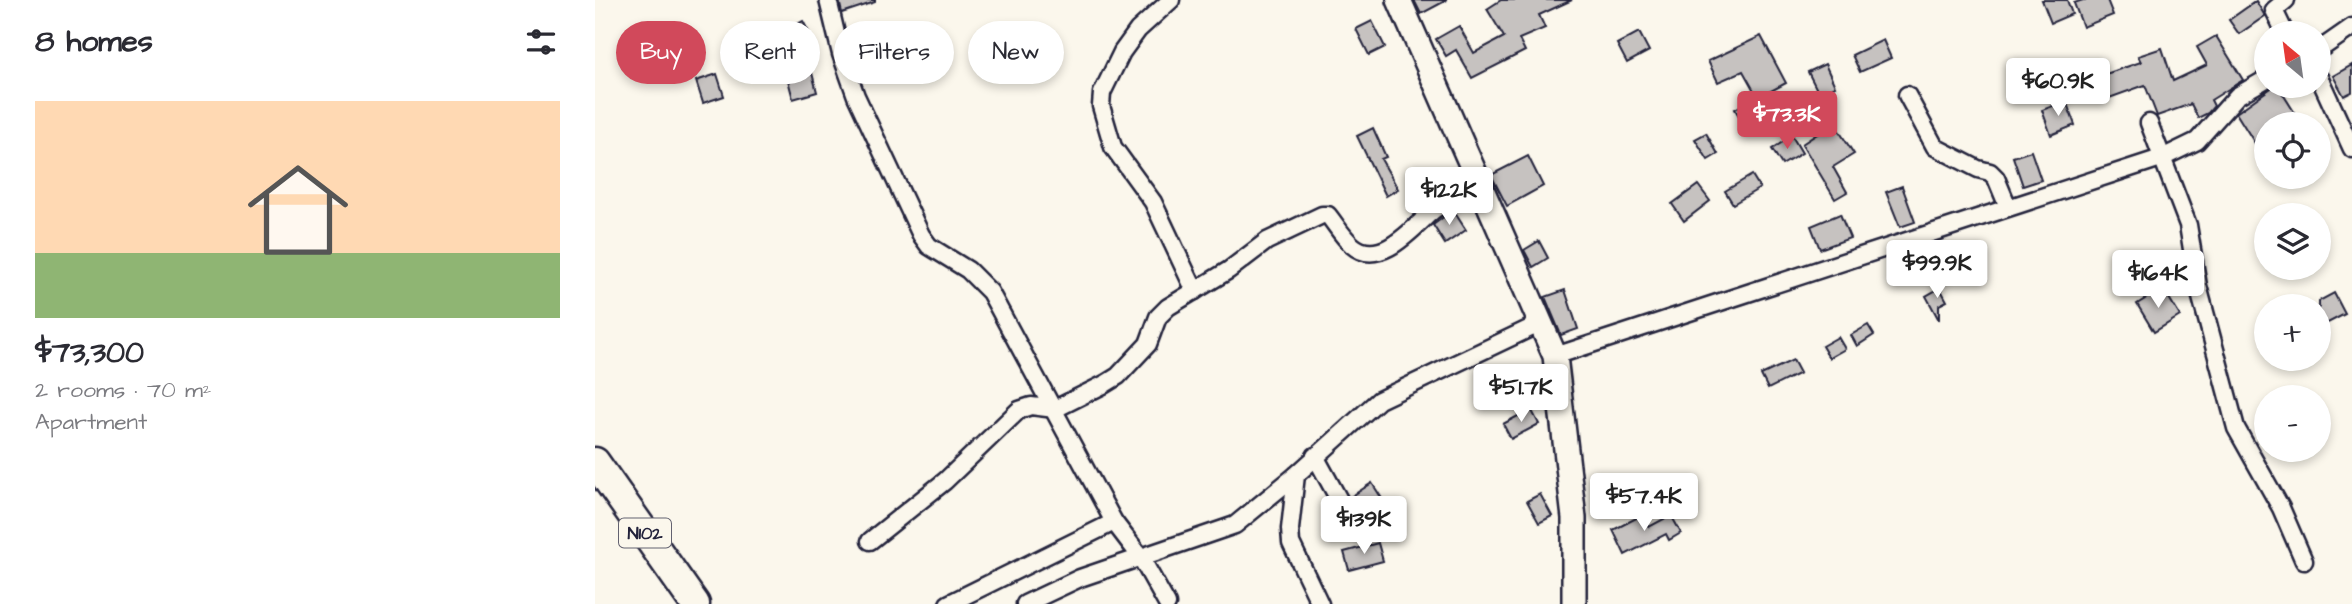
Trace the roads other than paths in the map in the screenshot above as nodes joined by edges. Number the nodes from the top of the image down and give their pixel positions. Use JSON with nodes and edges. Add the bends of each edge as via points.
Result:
{"nodes":[{"id":1,"x":828,"y":0,"type":"edge"},
{"id":2,"x":1171,"y":0,"type":"edge"},
{"id":3,"x":1399,"y":0,"type":"edge"},
{"id":4,"x":2286,"y":0,"type":"edge"},
{"id":5,"x":2279,"y":21,"type":"edge"},
{"id":6,"x":2352,"y":27,"type":"edge"},
{"id":7,"x":2331,"y":42,"type":"edge"},
{"id":8,"x":2254,"y":86,"type":"edge"},
{"id":9,"x":1907,"y":95,"type":"dead end"},
{"id":10,"x":2329,"y":98,"type":"edge"},
{"id":11,"x":2149,"y":123,"type":"dead end"},
{"id":12,"x":2352,"y":149,"type":"edge"},
{"id":13,"x":2164,"y":157,"type":"junction"},
{"id":14,"x":1480,"y":184,"type":"junction"},
{"id":15,"x":2008,"y":207,"type":"junction"},
{"id":16,"x":1195,"y":292,"type":"junction"},
{"id":17,"x":1541,"y":323,"type":"junction"},
{"id":18,"x":1555,"y":356,"type":"junction"},
{"id":19,"x":1055,"y":409,"type":"junction"},
{"id":20,"x":1315,"y":456,"type":"junction"},
{"id":21,"x":595,"y":462,"type":"edge"},
{"id":22,"x":1296,"y":475,"type":"junction"},
{"id":23,"x":1343,"y":507,"type":"dead end"},
{"id":24,"x":1114,"y":522,"type":"junction"},
{"id":25,"x":870,"y":541,"type":"dead end"},
{"id":26,"x":1140,"y":556,"type":"junction"},
{"id":27,"x":2304,"y":561,"type":"dead end"},
{"id":28,"x":695,"y":604,"type":"edge"},
{"id":29,"x":948,"y":604,"type":"edge"},
{"id":30,"x":1025,"y":604,"type":"edge"},
{"id":31,"x":1167,"y":604,"type":"edge"},
{"id":32,"x":1320,"y":604,"type":"edge"},
{"id":33,"x":1574,"y":604,"type":"edge"}],
"edges":[{"from":1,"to":19,"type":"street","via":[[846,70],[921,234],[929,246],[968,270],[990,292]]},
{"from":2,"to":16,"type":"street","via":[[1122,52],[1102,93],[1101,106],[1113,147],[1153,201]]},
{"from":3,"to":14,"type":"street"},
{"from":4,"to":5,"type":"street","via":[[2274,10]]},
{"from":6,"to":7,"type":"street"},
{"from":8,"to":13,"type":"street","via":[[2237,96],[2197,141]]},
{"from":9,"to":15,"type":"street","via":[[1935,147],[1990,172]]},
{"from":10,"to":12,"type":"street"},
{"from":11,"to":13,"type":"street"},
{"from":13,"to":15,"type":"street"},
{"from":13,"to":27,"type":"street","via":[[2187,225],[2198,286],[2236,428],[2281,508]]},
{"from":14,"to":16,"type":"street","via":[[1430,212],[1408,234],[1381,251],[1364,252],[1355,247],[1328,215],[1322,215],[1266,241]]},
{"from":14,"to":17,"type":"street"},
{"from":15,"to":18,"type":"street"},
{"from":16,"to":19,"type":"street","via":[[1158,317],[1149,344],[1118,376]]},
{"from":17,"to":18,"type":"street"},
{"from":17,"to":20,"type":"street","via":[[1379,400]]},
{"from":18,"to":33,"type":"street","via":[[1574,519]]},
{"from":19,"to":24,"type":"street"},
{"from":19,"to":25,"type":"street","via":[[1031,406],[1019,410],[945,481]]},
{"from":20,"to":22,"type":"street"},
{"from":20,"to":23,"type":"street"},
{"from":21,"to":28,"type":"highway","number":"N102"},
{"from":22,"to":26,"type":"street","via":[[1235,525]]},
{"from":22,"to":32,"type":"street","via":[[1291,543]]},
{"from":24,"to":26,"type":"street"},
{"from":24,"to":29,"type":"street"},
{"from":26,"to":30,"type":"street"},
{"from":26,"to":31,"type":"street"}]}
